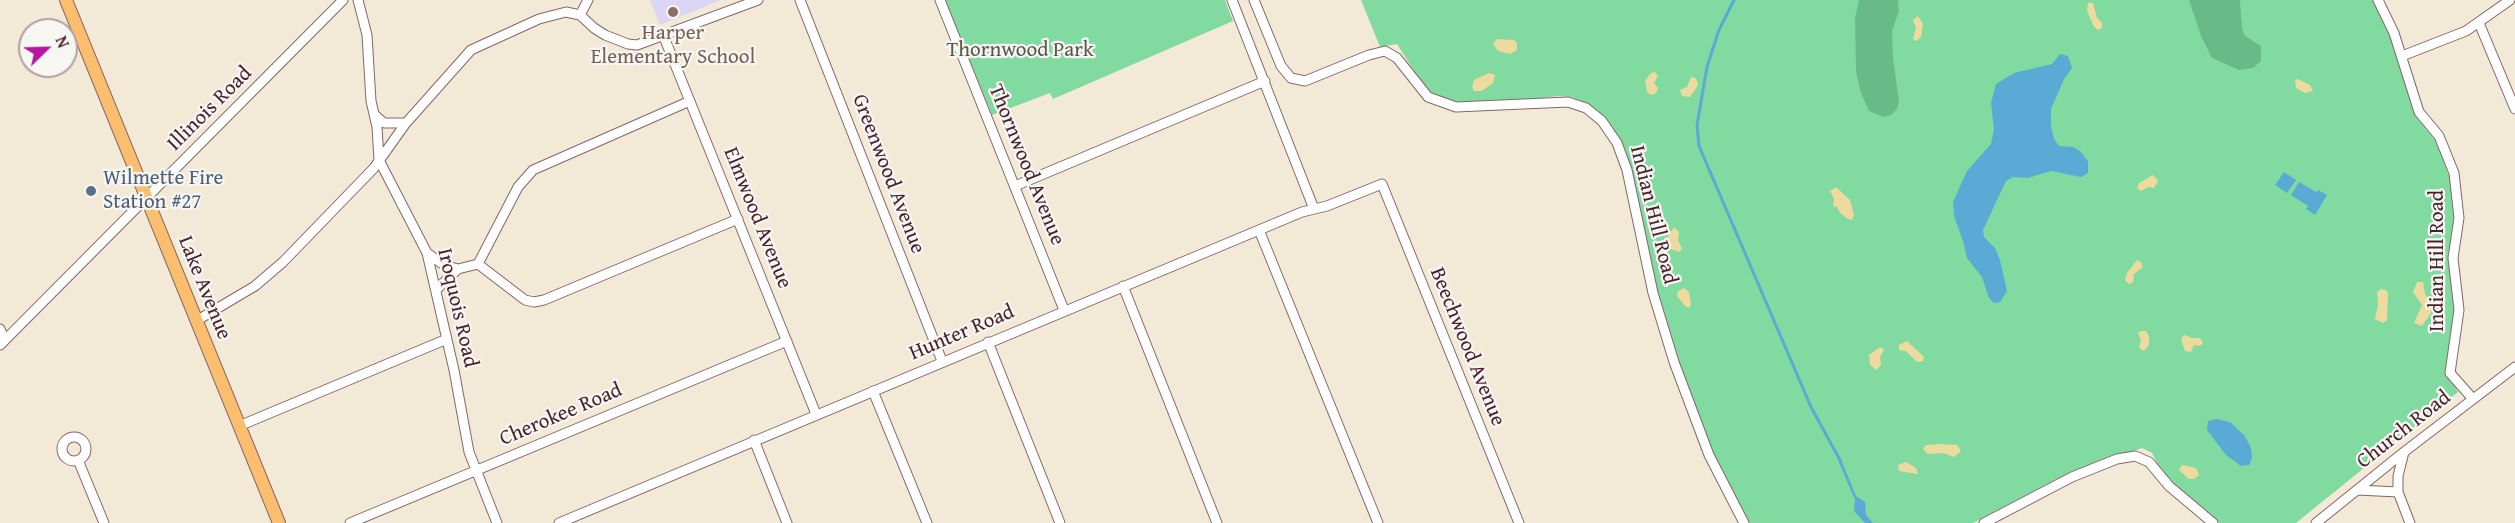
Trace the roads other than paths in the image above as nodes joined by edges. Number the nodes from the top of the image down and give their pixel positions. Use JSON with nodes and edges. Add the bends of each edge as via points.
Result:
{"nodes":[{"id":1,"x":66,"y":0,"type":"edge"},
{"id":2,"x":343,"y":0,"type":"edge"},
{"id":3,"x":358,"y":0,"type":"edge"},
{"id":4,"x":588,"y":0,"type":"edge"},
{"id":5,"x":758,"y":0,"type":"edge"},
{"id":6,"x":800,"y":0,"type":"edge"},
{"id":7,"x":940,"y":0,"type":"edge"},
{"id":8,"x":1232,"y":0,"type":"edge"},
{"id":9,"x":1254,"y":0,"type":"edge"},
{"id":10,"x":2379,"y":0,"type":"edge"},
{"id":11,"x":2510,"y":0,"type":"edge"},
{"id":12,"x":580,"y":15,"type":"junction"},
{"id":13,"x":2479,"y":23,"type":"junction"},
{"id":14,"x":664,"y":36,"type":"junction"},
{"id":15,"x":2402,"y":56,"type":"junction"},
{"id":16,"x":1265,"y":81,"type":"junction"},
{"id":17,"x":690,"y":101,"type":"junction"},
{"id":18,"x":2515,"y":109,"type":"edge"},
{"id":19,"x":373,"y":114,"type":"junction"},
{"id":20,"x":406,"y":123,"type":"junction"},
{"id":21,"x":380,"y":160,"type":"junction"},
{"id":22,"x":1382,"y":184,"type":"joint"},
{"id":23,"x":1015,"y":186,"type":"junction"},
{"id":24,"x":146,"y":200,"type":"junction"},
{"id":25,"x":1314,"y":209,"type":"junction"},
{"id":26,"x":738,"y":219,"type":"junction"},
{"id":27,"x":1259,"y":230,"type":"junction"},
{"id":28,"x":427,"y":253,"type":"junction"},
{"id":29,"x":477,"y":264,"type":"junction"},
{"id":30,"x":458,"y":269,"type":"junction"},
{"id":31,"x":1123,"y":286,"type":"junction"},
{"id":32,"x":436,"y":290,"type":"junction"},
{"id":33,"x":1064,"y":310,"type":"junction"},
{"id":34,"x":196,"y":321,"type":"junction"},
{"id":35,"x":0,"y":329,"type":"edge"},
{"id":36,"x":447,"y":339,"type":"junction"},
{"id":37,"x":787,"y":341,"type":"junction"},
{"id":38,"x":988,"y":342,"type":"junction"},
{"id":39,"x":2,"y":343,"type":"edge"},
{"id":40,"x":942,"y":361,"type":"junction"},
{"id":41,"x":2515,"y":367,"type":"edge"},
{"id":42,"x":873,"y":391,"type":"junction"},
{"id":43,"x":2473,"y":399,"type":"junction"},
{"id":44,"x":816,"y":414,"type":"junction"},
{"id":45,"x":239,"y":426,"type":"junction"},
{"id":46,"x":754,"y":440,"type":"junction"},
{"id":47,"x":2404,"y":452,"type":"junction"},
{"id":48,"x":78,"y":460,"type":"dead end"},
{"id":49,"x":475,"y":471,"type":"junction"},
{"id":50,"x":2357,"y":490,"type":"junction"},
{"id":51,"x":2398,"y":492,"type":"junction"},
{"id":52,"x":565,"y":522,"type":"edge"},
{"id":53,"x":104,"y":523,"type":"edge"},
{"id":54,"x":279,"y":523,"type":"edge"},
{"id":55,"x":350,"y":523,"type":"edge"},
{"id":56,"x":497,"y":523,"type":"edge"},
{"id":57,"x":787,"y":523,"type":"edge"},
{"id":58,"x":927,"y":523,"type":"edge"},
{"id":59,"x":1060,"y":523,"type":"edge"},
{"id":60,"x":1217,"y":523,"type":"edge"},
{"id":61,"x":1378,"y":523,"type":"edge"},
{"id":62,"x":1519,"y":523,"type":"edge"},
{"id":63,"x":1744,"y":523,"type":"edge"},
{"id":64,"x":1984,"y":523,"type":"edge"},
{"id":65,"x":2213,"y":523,"type":"edge"},
{"id":66,"x":2316,"y":523,"type":"edge"},
{"id":67,"x":2410,"y":523,"type":"edge"}],
"edges":[{"from":1,"to":24,"type":"main road","name":"Lake Avenue"},
{"from":2,"to":24,"type":"street","name":"Illinois Road"},
{"from":3,"to":19,"type":"street","name":"Iroquois Road","via":[[368,35]]},
{"from":4,"to":12,"type":"street"},
{"from":5,"to":14,"type":"street"},
{"from":6,"to":40,"type":"street","name":"Greenwood Avenue"},
{"from":7,"to":23,"type":"street","name":"Thornwood Avenue"},
{"from":8,"to":16,"type":"street"},
{"from":9,"to":63,"type":"street","name":"Indian Hill Road","via":[[1281,66],[1291,78],[1305,81],[1385,51],[1397,58],[1428,97],[1456,107],[1568,102],[1586,108],[1602,121],[1617,143],[1627,170],[1653,293],[1674,362],[1709,455]]},
{"from":10,"to":15,"type":"street","name":"Indian Hill Road"},
{"from":11,"to":13,"type":"street"},
{"from":12,"to":14,"type":"street","via":[[594,28],[628,44],[644,44]]},
{"from":12,"to":20,"type":"street","via":[[555,14],[471,50]]},
{"from":13,"to":15,"type":"street"},
{"from":13,"to":18,"type":"street"},
{"from":14,"to":17,"type":"street","name":"Elmwood Avenue"},
{"from":15,"to":43,"type":"street","name":"Indian Hill Road","via":[[2419,112],[2439,136],[2454,172],[2459,210],[2453,258],[2459,310],[2450,374]]},
{"from":16,"to":23,"type":"street"},
{"from":16,"to":25,"type":"street"},
{"from":17,"to":26,"type":"street","name":"Elmwood Avenue"},
{"from":17,"to":29,"type":"street","via":[[532,170],[518,187]]},
{"from":19,"to":20,"type":"street","via":[[384,123]]},
{"from":19,"to":21,"type":"street","name":"Iroquois Road"},
{"from":20,"to":21,"type":"street"},
{"from":21,"to":28,"type":"street","name":"Iroquois Road"},
{"from":21,"to":34,"type":"street","via":[[283,262],[255,286]]},
{"from":22,"to":25,"type":"street","name":"Hunter Road"},
{"from":22,"to":62,"type":"street","name":"Beechwood Avenue"},
{"from":23,"to":33,"type":"street","name":"Thornwood Avenue"},
{"from":24,"to":34,"type":"main road","name":"Lake Avenue"},
{"from":24,"to":39,"type":"street","name":"Illinois Road"},
{"from":25,"to":27,"type":"street","name":"Hunter Road"},
{"from":26,"to":29,"type":"street","via":[[534,302],[517,295]]},
{"from":26,"to":37,"type":"street","name":"Elmwood Avenue"},
{"from":27,"to":31,"type":"street","name":"Hunter Road"},
{"from":27,"to":61,"type":"street"},
{"from":28,"to":30,"type":"street"},
{"from":28,"to":32,"type":"street","name":"Iroquois Road"},
{"from":29,"to":30,"type":"street"},
{"from":30,"to":32,"type":"street"},
{"from":31,"to":33,"type":"street","name":"Hunter Road"},
{"from":31,"to":60,"type":"street"},
{"from":32,"to":36,"type":"street","name":"Iroquois Road"},
{"from":33,"to":38,"type":"street","name":"Hunter Road"},
{"from":34,"to":45,"type":"main road","name":"Lake Avenue"},
{"from":35,"to":39,"type":"street"},
{"from":36,"to":45,"type":"street"},
{"from":36,"to":49,"type":"street","name":"Iroquois Road"},
{"from":37,"to":44,"type":"street","name":"Elmwood Avenue"},
{"from":37,"to":49,"type":"street","name":"Cherokee Road"},
{"from":38,"to":40,"type":"street","name":"Hunter Road"},
{"from":38,"to":59,"type":"street"},
{"from":40,"to":42,"type":"street","name":"Hunter Road"},
{"from":41,"to":43,"type":"street","name":"Church Road"},
{"from":42,"to":44,"type":"street","name":"Hunter Road"},
{"from":42,"to":58,"type":"street"},
{"from":43,"to":47,"type":"street","name":"Church Road"},
{"from":44,"to":46,"type":"street","name":"Hunter Road"},
{"from":45,"to":54,"type":"main road","name":"Lake Avenue"},
{"from":46,"to":52,"type":"street","name":"Hunter Road"},
{"from":46,"to":57,"type":"street"},
{"from":47,"to":50,"type":"street","name":"Church Road"},
{"from":47,"to":51,"type":"street"},
{"from":48,"to":53,"type":"street"},
{"from":49,"to":55,"type":"street","name":"Cherokee Road"},
{"from":49,"to":56,"type":"street","name":"Iroquois Road"},
{"from":50,"to":51,"type":"street"},
{"from":50,"to":66,"type":"street","name":"Church Road"},
{"from":51,"to":67,"type":"street"},
{"from":64,"to":65,"type":"street","via":[[2072,477],[2135,456],[2149,462],[2169,486]]}]}
